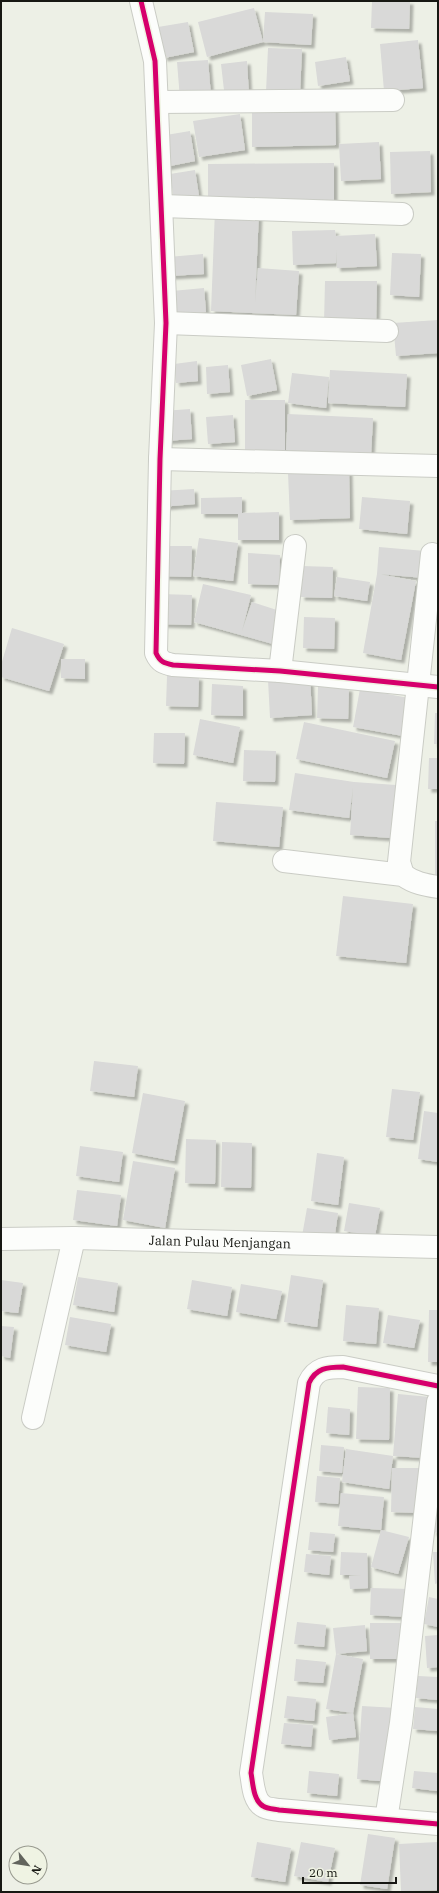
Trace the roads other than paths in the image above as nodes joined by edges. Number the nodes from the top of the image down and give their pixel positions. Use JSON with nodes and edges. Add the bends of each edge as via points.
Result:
{"nodes":[{"id":1,"x":141,"y":1,"type":"edge"},
{"id":2,"x":393,"y":100,"type":"dead end"},
{"id":3,"x":157,"y":102,"type":"junction"},
{"id":4,"x":162,"y":206,"type":"junction"},
{"id":5,"x":402,"y":214,"type":"dead end"},
{"id":6,"x":166,"y":323,"type":"junction"},
{"id":7,"x":387,"y":331,"type":"dead end"},
{"id":8,"x":160,"y":458,"type":"junction"},
{"id":9,"x":438,"y":466,"type":"edge"},
{"id":10,"x":295,"y":546,"type":"dead end"},
{"id":11,"x":432,"y":554,"type":"dead end"},
{"id":12,"x":280,"y":671,"type":"junction"},
{"id":13,"x":428,"y":686,"type":"edge"},
{"id":14,"x":284,"y":861,"type":"dead end"},
{"id":15,"x":403,"y":875,"type":"junction"},
{"id":16,"x":438,"y":887,"type":"edge"},
{"id":17,"x":74,"y":1238,"type":"junction"},
{"id":18,"x":1,"y":1239,"type":"edge"},
{"id":19,"x":438,"y":1247,"type":"edge"},
{"id":20,"x":438,"y":1386,"type":"edge"},
{"id":21,"x":438,"y":1402,"type":"edge"},
{"id":22,"x":34,"y":1418,"type":"dead end"},
{"id":23,"x":386,"y":1820,"type":"junction"},
{"id":24,"x":438,"y":1824,"type":"edge"}],
"edges":[{"from":1,"to":3,"type":"street","via":[[155,61]]},
{"from":2,"to":3,"type":"street"},
{"from":3,"to":4,"type":"street"},
{"from":4,"to":5,"type":"street"},
{"from":4,"to":6,"type":"street"},
{"from":6,"to":7,"type":"street"},
{"from":6,"to":8,"type":"street"},
{"from":8,"to":9,"type":"street"},
{"from":8,"to":12,"type":"street","via":[[156,654],[164,663],[173,665]]},
{"from":10,"to":12,"type":"street"},
{"from":11,"to":13,"type":"street"},
{"from":12,"to":13,"type":"street"},
{"from":13,"to":15,"type":"street","via":[[399,862]]},
{"from":14,"to":15,"type":"street"},
{"from":15,"to":16,"type":"street","via":[[411,881]]},
{"from":17,"to":18,"type":"street","name":"Jalan Pulau Menjangan"},
{"from":17,"to":19,"type":"street","name":"Jalan Pulau Menjangan"},
{"from":17,"to":22,"type":"street"},
{"from":20,"to":23,"type":"street","via":[[342,1367],[320,1370],[313,1375],[309,1383],[251,1773],[254,1791],[263,1806],[279,1810]]},
{"from":21,"to":23,"type":"street","via":[[402,1723]]},
{"from":23,"to":24,"type":"street"}]}
